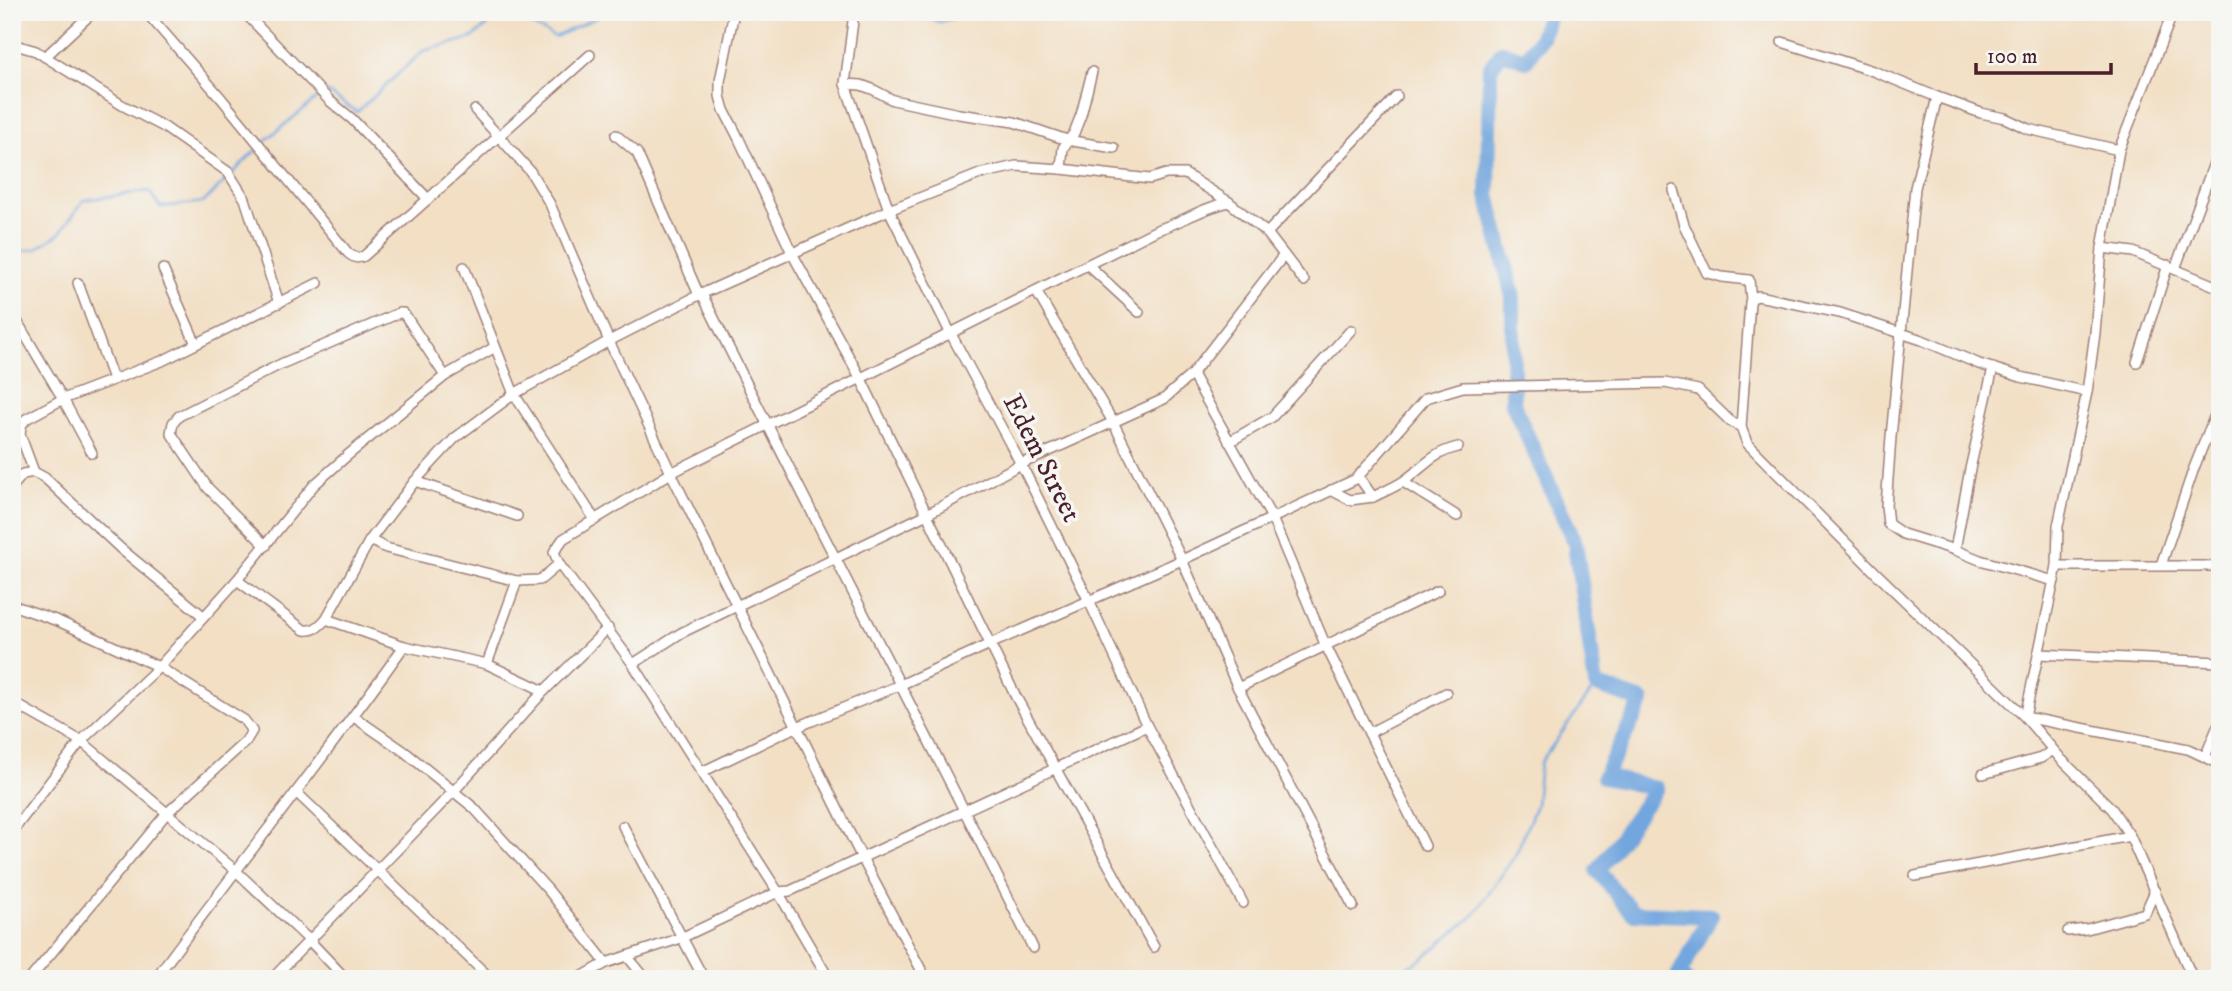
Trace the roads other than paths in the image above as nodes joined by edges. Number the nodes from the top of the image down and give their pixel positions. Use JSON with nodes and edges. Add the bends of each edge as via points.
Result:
{"nodes":[{"id":1,"x":146,"y":12,"type":"edge"},
{"id":2,"x":244,"y":12,"type":"edge"},
{"id":3,"x":734,"y":12,"type":"edge"},
{"id":4,"x":2173,"y":12,"type":"edge"},
{"id":5,"x":92,"y":13,"type":"edge"},
{"id":6,"x":853,"y":22,"type":"dead end"},
{"id":7,"x":1782,"y":41,"type":"dead end"},
{"id":8,"x":12,"y":48,"type":"edge"},
{"id":9,"x":590,"y":55,"type":"dead end"},
{"id":10,"x":45,"y":57,"type":"junction"},
{"id":11,"x":1092,"y":72,"type":"dead end"},
{"id":12,"x":845,"y":84,"type":"junction"},
{"id":13,"x":1397,"y":96,"type":"dead end"},
{"id":14,"x":1937,"y":97,"type":"junction"},
{"id":15,"x":475,"y":110,"type":"dead end"},
{"id":16,"x":616,"y":135,"type":"dead end"},
{"id":17,"x":499,"y":136,"type":"junction"},
{"id":18,"x":1067,"y":140,"type":"junction"},
{"id":19,"x":2220,"y":147,"type":"edge"},
{"id":20,"x":1114,"y":148,"type":"dead end"},
{"id":21,"x":2119,"y":150,"type":"junction"},
{"id":22,"x":1061,"y":169,"type":"junction"},
{"id":23,"x":1674,"y":190,"type":"dead end"},
{"id":24,"x":428,"y":199,"type":"junction"},
{"id":25,"x":1229,"y":202,"type":"junction"},
{"id":26,"x":889,"y":210,"type":"junction"},
{"id":27,"x":1267,"y":233,"type":"junction"},
{"id":28,"x":2102,"y":248,"type":"junction"},
{"id":29,"x":793,"y":255,"type":"junction"},
{"id":30,"x":1284,"y":255,"type":"junction"},
{"id":31,"x":1088,"y":265,"type":"junction"},
{"id":32,"x":464,"y":267,"type":"dead end"},
{"id":33,"x":2172,"y":267,"type":"junction"},
{"id":34,"x":163,"y":269,"type":"dead end"},
{"id":35,"x":1304,"y":281,"type":"dead end"},
{"id":36,"x":78,"y":283,"type":"dead end"},
{"id":37,"x":318,"y":284,"type":"dead end"},
{"id":38,"x":2220,"y":288,"type":"edge"},
{"id":39,"x":1036,"y":291,"type":"junction"},
{"id":40,"x":700,"y":294,"type":"junction"},
{"id":41,"x":1751,"y":300,"type":"junction"},
{"id":42,"x":279,"y":303,"type":"junction"},
{"id":43,"x":12,"y":313,"type":"edge"},
{"id":44,"x":1139,"y":313,"type":"dead end"},
{"id":45,"x":1351,"y":330,"type":"dead end"},
{"id":46,"x":1902,"y":333,"type":"junction"},
{"id":47,"x":951,"y":334,"type":"junction"},
{"id":48,"x":609,"y":341,"type":"junction"},
{"id":49,"x":196,"y":344,"type":"junction"},
{"id":50,"x":495,"y":347,"type":"junction"},
{"id":51,"x":2137,"y":362,"type":"dead end"},
{"id":52,"x":1993,"y":368,"type":"junction"},
{"id":53,"x":1192,"y":374,"type":"junction"},
{"id":54,"x":446,"y":376,"type":"junction"},
{"id":55,"x":113,"y":379,"type":"junction"},
{"id":56,"x":861,"y":379,"type":"junction"},
{"id":57,"x":2087,"y":392,"type":"junction"},
{"id":58,"x":514,"y":394,"type":"junction"},
{"id":59,"x":63,"y":399,"type":"junction"},
{"id":60,"x":2220,"y":403,"type":"edge"},
{"id":61,"x":1113,"y":422,"type":"junction"},
{"id":62,"x":767,"y":425,"type":"junction"},
{"id":63,"x":1741,"y":427,"type":"junction"},
{"id":64,"x":1229,"y":442,"type":"junction"},
{"id":65,"x":1458,"y":447,"type":"dead end"},
{"id":66,"x":92,"y":453,"type":"dead end"},
{"id":67,"x":1021,"y":464,"type":"junction"},
{"id":68,"x":34,"y":472,"type":"junction"},
{"id":69,"x":671,"y":473,"type":"junction"},
{"id":70,"x":1358,"y":476,"type":"junction"},
{"id":71,"x":415,"y":481,"type":"junction"},
{"id":72,"x":1403,"y":482,"type":"junction"},
{"id":73,"x":12,"y":487,"type":"edge"},
{"id":74,"x":1331,"y":490,"type":"junction"},
{"id":75,"x":1373,"y":496,"type":"junction"},
{"id":76,"x":927,"y":514,"type":"junction"},
{"id":77,"x":517,"y":516,"type":"dead end"},
{"id":78,"x":1457,"y":516,"type":"dead end"},
{"id":79,"x":1272,"y":518,"type":"junction"},
{"id":80,"x":595,"y":520,"type":"junction"},
{"id":81,"x":370,"y":540,"type":"junction"},
{"id":82,"x":266,"y":546,"type":"junction"},
{"id":83,"x":1955,"y":550,"type":"junction"},
{"id":84,"x":835,"y":558,"type":"junction"},
{"id":85,"x":1182,"y":561,"type":"junction"},
{"id":86,"x":559,"y":564,"type":"junction"},
{"id":87,"x":2161,"y":565,"type":"junction"},
{"id":88,"x":2057,"y":566,"type":"junction"},
{"id":89,"x":2220,"y":566,"type":"edge"},
{"id":90,"x":237,"y":580,"type":"junction"},
{"id":91,"x":517,"y":581,"type":"junction"},
{"id":92,"x":2053,"y":581,"type":"junction"},
{"id":93,"x":1438,"y":591,"type":"dead end"},
{"id":94,"x":1089,"y":601,"type":"junction"},
{"id":95,"x":12,"y":605,"type":"edge"},
{"id":96,"x":737,"y":606,"type":"junction"},
{"id":97,"x":203,"y":617,"type":"junction"},
{"id":98,"x":326,"y":619,"type":"junction"},
{"id":99,"x":608,"y":628,"type":"junction"},
{"id":100,"x":990,"y":643,"type":"junction"},
{"id":101,"x":1325,"y":644,"type":"junction"},
{"id":102,"x":404,"y":646,"type":"junction"},
{"id":103,"x":2038,"y":654,"type":"junction"},
{"id":104,"x":2220,"y":662,"type":"edge"},
{"id":105,"x":487,"y":664,"type":"junction"},
{"id":106,"x":633,"y":664,"type":"junction"},
{"id":107,"x":159,"y":667,"type":"junction"},
{"id":108,"x":900,"y":685,"type":"junction"},
{"id":109,"x":1238,"y":688,"type":"junction"},
{"id":110,"x":544,"y":691,"type":"junction"},
{"id":111,"x":1446,"y":693,"type":"dead end"},
{"id":112,"x":12,"y":702,"type":"edge"},
{"id":113,"x":354,"y":717,"type":"junction"},
{"id":114,"x":2025,"y":718,"type":"junction"},
{"id":115,"x":2220,"y":721,"type":"edge"},
{"id":116,"x":1147,"y":726,"type":"junction"},
{"id":117,"x":797,"y":727,"type":"junction"},
{"id":118,"x":1369,"y":733,"type":"junction"},
{"id":119,"x":81,"y":741,"type":"junction"},
{"id":120,"x":2053,"y":750,"type":"junction"},
{"id":121,"x":2205,"y":757,"type":"junction"},
{"id":122,"x":2220,"y":764,"type":"edge"},
{"id":123,"x":1055,"y":768,"type":"junction"},
{"id":124,"x":702,"y":772,"type":"junction"},
{"id":125,"x":1983,"y":774,"type":"dead end"},
{"id":126,"x":296,"y":792,"type":"junction"},
{"id":127,"x":453,"y":792,"type":"junction"},
{"id":128,"x":965,"y":811,"type":"junction"},
{"id":129,"x":166,"y":814,"type":"junction"},
{"id":130,"x":623,"y":826,"type":"dead end"},
{"id":131,"x":12,"y":832,"type":"edge"},
{"id":132,"x":2130,"y":836,"type":"junction"},
{"id":133,"x":1425,"y":846,"type":"dead end"},
{"id":134,"x":862,"y":858,"type":"junction"},
{"id":135,"x":235,"y":870,"type":"junction"},
{"id":136,"x":378,"y":870,"type":"junction"},
{"id":137,"x":1915,"y":876,"type":"dead end"},
{"id":138,"x":2155,"y":891,"type":"junction"},
{"id":139,"x":778,"y":892,"type":"junction"},
{"id":140,"x":1243,"y":903,"type":"dead end"},
{"id":141,"x":1353,"y":906,"type":"dead end"},
{"id":142,"x":2068,"y":931,"type":"dead end"},
{"id":143,"x":681,"y":938,"type":"junction"},
{"id":144,"x":308,"y":939,"type":"junction"},
{"id":145,"x":1154,"y":947,"type":"dead end"},
{"id":146,"x":1033,"y":948,"type":"dead end"},
{"id":147,"x":627,"y":956,"type":"junction"},
{"id":148,"x":606,"y":963,"type":"junction"},
{"id":149,"x":2191,"y":978,"type":"edge"},
{"id":150,"x":30,"y":979,"type":"edge"},
{"id":151,"x":155,"y":979,"type":"edge"},
{"id":152,"x":272,"y":979,"type":"edge"},
{"id":153,"x":346,"y":979,"type":"edge"},
{"id":154,"x":491,"y":979,"type":"edge"},
{"id":155,"x":578,"y":979,"type":"edge"},
{"id":156,"x":646,"y":979,"type":"edge"},
{"id":157,"x":704,"y":979,"type":"edge"},
{"id":158,"x":829,"y":979,"type":"edge"},
{"id":159,"x":926,"y":979,"type":"edge"}],
"edges":[{"from":1,"to":24,"type":"street","via":[[353,258],[364,257]]},
{"from":2,"to":24,"type":"street"},
{"from":3,"to":29,"type":"street","via":[[720,81],[722,103]]},
{"from":4,"to":21,"type":"street"},
{"from":5,"to":10,"type":"street"},
{"from":6,"to":12,"type":"street","name":"Edem Street"},
{"from":7,"to":14,"type":"street"},
{"from":8,"to":10,"type":"street","via":[[27,47]]},
{"from":9,"to":17,"type":"street"},
{"from":10,"to":42,"type":"street","via":[[164,127],[228,172],[245,199]]},
{"from":11,"to":18,"type":"street","via":[[1074,133]]},
{"from":12,"to":18,"type":"street","via":[[861,85],[893,100],[1014,122]]},
{"from":12,"to":26,"type":"street","name":"Edem Street"},
{"from":13,"to":27,"type":"street"},
{"from":14,"to":21,"type":"street","via":[[2028,129]]},
{"from":14,"to":46,"type":"street","via":[[1915,188]]},
{"from":15,"to":17,"type":"street"},
{"from":16,"to":40,"type":"street","via":[[637,153]]},
{"from":17,"to":24,"type":"street"},
{"from":17,"to":48,"type":"street","via":[[530,171],[550,204]]},
{"from":18,"to":20,"type":"street"},
{"from":18,"to":22,"type":"street"},
{"from":19,"to":33,"type":"street"},
{"from":21,"to":28,"type":"street"},
{"from":22,"to":25,"type":"street","via":[[1150,179],[1185,174]]},
{"from":22,"to":26,"type":"street","via":[[1016,166],[980,174]]},
{"from":23,"to":41,"type":"street","via":[[1684,225],[1707,273],[1749,280]]},
{"from":25,"to":27,"type":"street"},
{"from":25,"to":31,"type":"street","via":[[1215,204]]},
{"from":26,"to":29,"type":"street"},
{"from":26,"to":47,"type":"street","name":"Edem Street"},
{"from":27,"to":30,"type":"street"},
{"from":28,"to":33,"type":"street","via":[[2133,252]]},
{"from":28,"to":57,"type":"street"},
{"from":29,"to":40,"type":"street"},
{"from":29,"to":56,"type":"street"},
{"from":30,"to":35,"type":"street"},
{"from":30,"to":53,"type":"street"},
{"from":31,"to":39,"type":"street"},
{"from":31,"to":44,"type":"street"},
{"from":32,"to":50,"type":"street"},
{"from":33,"to":38,"type":"street"},
{"from":33,"to":51,"type":"street"},
{"from":34,"to":49,"type":"street"},
{"from":36,"to":55,"type":"street"},
{"from":37,"to":42,"type":"street"},
{"from":39,"to":47,"type":"street"},
{"from":39,"to":61,"type":"street"},
{"from":40,"to":48,"type":"street"},
{"from":40,"to":62,"type":"street"},
{"from":41,"to":46,"type":"street","via":[[1758,296],[1808,306]]},
{"from":41,"to":63,"type":"street"},
{"from":42,"to":49,"type":"street"},
{"from":43,"to":59,"type":"street"},
{"from":45,"to":64,"type":"street","via":[[1272,417]]},
{"from":46,"to":52,"type":"street"},
{"from":46,"to":83,"type":"street","via":[[1888,524],[1903,534]]},
{"from":47,"to":56,"type":"street"},
{"from":47,"to":67,"type":"street","name":"Edem Street"},
{"from":48,"to":58,"type":"street"},
{"from":48,"to":69,"type":"street"},
{"from":49,"to":55,"type":"street"},
{"from":50,"to":54,"type":"street"},
{"from":50,"to":58,"type":"street"},
{"from":52,"to":57,"type":"street"},
{"from":52,"to":83,"type":"street"},
{"from":53,"to":61,"type":"street","via":[[1164,399]]},
{"from":53,"to":64,"type":"street"},
{"from":54,"to":82,"type":"street","via":[[314,485]]},
{"from":54,"to":82,"type":"street","via":[[399,313],[281,364],[179,416],[171,433],[208,488]]},
{"from":55,"to":59,"type":"street"},
{"from":56,"to":62,"type":"street"},
{"from":56,"to":76,"type":"street"},
{"from":57,"to":88,"type":"street","via":[[2058,526]]},
{"from":58,"to":71,"type":"street","via":[[455,438]]},
{"from":58,"to":80,"type":"street"},
{"from":59,"to":66,"type":"street"},
{"from":59,"to":68,"type":"street","via":[[21,426]]},
{"from":60,"to":87,"type":"street"},
{"from":61,"to":67,"type":"street"},
{"from":61,"to":85,"type":"street"},
{"from":62,"to":69,"type":"street"},
{"from":62,"to":84,"type":"street"},
{"from":63,"to":70,"type":"street","via":[[1698,390],[1665,383],[1463,387],[1426,398]]},
{"from":63,"to":114,"type":"street","via":[[1758,456]]},
{"from":64,"to":79,"type":"street"},
{"from":65,"to":72,"type":"street","via":[[1427,461]]},
{"from":67,"to":76,"type":"street"},
{"from":67,"to":94,"type":"street","name":"Edem Street"},
{"from":68,"to":73,"type":"street","via":[[23,474]]},
{"from":68,"to":97,"type":"street"},
{"from":69,"to":80,"type":"street"},
{"from":69,"to":96,"type":"street"},
{"from":70,"to":74,"type":"street"},
{"from":70,"to":75,"type":"street"},
{"from":71,"to":77,"type":"street"},
{"from":71,"to":81,"type":"street"},
{"from":72,"to":75,"type":"street"},
{"from":72,"to":78,"type":"street"},
{"from":74,"to":75,"type":"street","via":[[1350,500]]},
{"from":74,"to":79,"type":"street"},
{"from":76,"to":84,"type":"street"},
{"from":76,"to":100,"type":"street"},
{"from":79,"to":85,"type":"street"},
{"from":79,"to":101,"type":"street"},
{"from":80,"to":86,"type":"street","via":[[563,539],[554,552]]},
{"from":81,"to":91,"type":"street"},
{"from":81,"to":98,"type":"street"},
{"from":82,"to":90,"type":"street"},
{"from":83,"to":92,"type":"street"},
{"from":84,"to":96,"type":"street"},
{"from":84,"to":108,"type":"street"},
{"from":85,"to":94,"type":"street"},
{"from":85,"to":109,"type":"street"},
{"from":86,"to":91,"type":"street","via":[[540,580]]},
{"from":86,"to":99,"type":"street"},
{"from":87,"to":88,"type":"street"},
{"from":87,"to":89,"type":"street"},
{"from":88,"to":92,"type":"street"},
{"from":90,"to":97,"type":"street"},
{"from":90,"to":98,"type":"street","via":[[304,630],[312,631]]},
{"from":91,"to":105,"type":"street"},
{"from":92,"to":103,"type":"street"},
{"from":93,"to":101,"type":"street"},
{"from":94,"to":100,"type":"street"},
{"from":94,"to":116,"type":"street","name":"Edem Street"},
{"from":95,"to":107,"type":"street"},
{"from":96,"to":106,"type":"street","via":[[681,633]]},
{"from":96,"to":117,"type":"street"},
{"from":97,"to":107,"type":"street"},
{"from":98,"to":102,"type":"street"},
{"from":99,"to":106,"type":"street"},
{"from":99,"to":110,"type":"street"},
{"from":100,"to":108,"type":"street"},
{"from":100,"to":123,"type":"street"},
{"from":101,"to":109,"type":"street"},
{"from":101,"to":118,"type":"street"},
{"from":102,"to":105,"type":"street"},
{"from":102,"to":113,"type":"street"},
{"from":103,"to":104,"type":"street"},
{"from":103,"to":114,"type":"street"},
{"from":105,"to":110,"type":"street"},
{"from":106,"to":124,"type":"street"},
{"from":107,"to":119,"type":"street"},
{"from":107,"to":129,"type":"street","via":[[244,720],[252,731]]},
{"from":108,"to":117,"type":"street"},
{"from":108,"to":128,"type":"street"},
{"from":109,"to":141,"type":"street"},
{"from":110,"to":127,"type":"street"},
{"from":111,"to":118,"type":"street"},
{"from":112,"to":119,"type":"street"},
{"from":113,"to":126,"type":"street"},
{"from":113,"to":127,"type":"street"},
{"from":114,"to":120,"type":"street"},
{"from":114,"to":121,"type":"street","via":[[2188,749]]},
{"from":115,"to":121,"type":"street"},
{"from":116,"to":123,"type":"street"},
{"from":116,"to":140,"type":"street","name":"Edem Street"},
{"from":117,"to":124,"type":"street"},
{"from":117,"to":134,"type":"street"},
{"from":118,"to":133,"type":"street"},
{"from":119,"to":129,"type":"street"},
{"from":119,"to":131,"type":"street"},
{"from":120,"to":125,"type":"street","via":[[2041,758]]},
{"from":120,"to":132,"type":"street","via":[[2112,808]]},
{"from":121,"to":122,"type":"street"},
{"from":123,"to":128,"type":"street"},
{"from":123,"to":145,"type":"street"},
{"from":124,"to":139,"type":"street"},
{"from":126,"to":135,"type":"street"},
{"from":126,"to":136,"type":"street"},
{"from":127,"to":136,"type":"street"},
{"from":127,"to":148,"type":"street","via":[[474,808],[549,891]]},
{"from":128,"to":134,"type":"street"},
{"from":128,"to":146,"type":"street"},
{"from":129,"to":135,"type":"street"},
{"from":129,"to":150,"type":"street"},
{"from":130,"to":143,"type":"street"},
{"from":132,"to":137,"type":"street"},
{"from":132,"to":138,"type":"street"},
{"from":134,"to":139,"type":"street","via":[[790,891]]},
{"from":134,"to":159,"type":"street"},
{"from":135,"to":144,"type":"street"},
{"from":135,"to":151,"type":"street"},
{"from":136,"to":144,"type":"street"},
{"from":136,"to":154,"type":"street"},
{"from":138,"to":142,"type":"street","via":[[2145,913]]},
{"from":138,"to":149,"type":"street"},
{"from":139,"to":143,"type":"street"},
{"from":139,"to":158,"type":"street"},
{"from":143,"to":147,"type":"street"},
{"from":143,"to":157,"type":"street"},
{"from":144,"to":152,"type":"street"},
{"from":144,"to":153,"type":"street"},
{"from":147,"to":148,"type":"street"},
{"from":147,"to":156,"type":"street"},
{"from":148,"to":155,"type":"street"}]}
